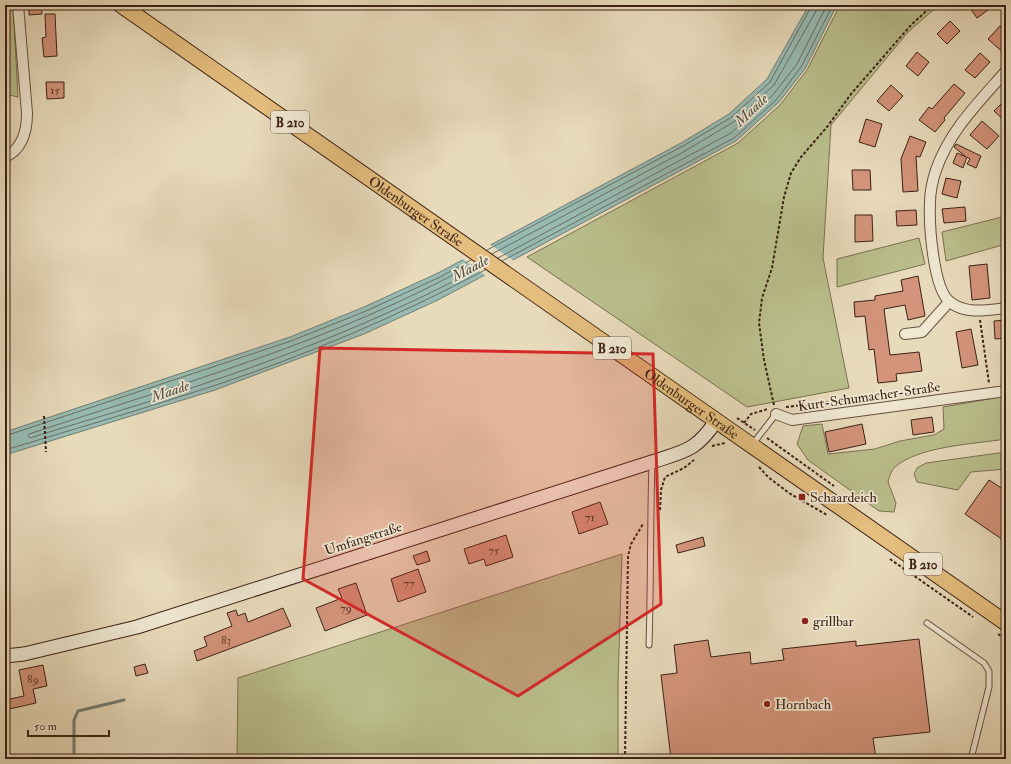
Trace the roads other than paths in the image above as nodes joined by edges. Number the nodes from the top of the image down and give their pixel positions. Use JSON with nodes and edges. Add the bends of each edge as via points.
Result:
{"nodes":[{"id":1,"x":18,"y":5,"type":"edge"},
{"id":2,"x":121,"y":5,"type":"edge"},
{"id":3,"x":1006,"y":71,"type":"edge"},
{"id":4,"x":5,"y":157,"type":"edge"},
{"id":5,"x":949,"y":302,"type":"junction"},
{"id":6,"x":1006,"y":308,"type":"edge"},
{"id":7,"x":905,"y":334,"type":"dead end"},
{"id":8,"x":1006,"y":391,"type":"edge"},
{"id":9,"x":779,"y":411,"type":"joint"},
{"id":10,"x":716,"y":421,"type":"junction"},
{"id":11,"x":752,"y":446,"type":"junction"},
{"id":12,"x":652,"y":462,"type":"junction"},
{"id":13,"x":927,"y":623,"type":"dead end"},
{"id":14,"x":1000,"y":627,"type":"edge"},
{"id":15,"x":649,"y":645,"type":"dead end"},
{"id":16,"x":5,"y":656,"type":"edge"},
{"id":17,"x":971,"y":759,"type":"edge"}],
"edges":[{"from":1,"to":4,"type":"street","via":[[27,132],[18,147]]},
{"from":2,"to":10,"type":"main road","name":"Oldenburger Straße","number":"B 210"},
{"from":3,"to":5,"type":"street","via":[[954,133],[936,170],[930,202],[932,241],[940,287]]},
{"from":5,"to":6,"type":"street","via":[[967,310]]},
{"from":5,"to":7,"type":"street","via":[[922,332]]},
{"from":8,"to":9,"type":"street","name":"Kurt-Schumacher-Straße","via":[[792,420]]},
{"from":9,"to":11,"type":"lane"},
{"from":10,"to":11,"type":"main road","name":"Oldenburger Straße","number":"B 210"},
{"from":10,"to":12,"type":"street","name":"Umfangstraße","via":[[700,443],[689,450]]},
{"from":11,"to":14,"type":"main road","name":"Oldenburger Straße","number":"B 210"},
{"from":12,"to":15,"type":"lane"},
{"from":12,"to":16,"type":"street","name":"Umfangstraße","via":[[137,627],[24,654]]},
{"from":13,"to":17,"type":"lane","via":[[984,663],[989,671],[989,687]]}]}
